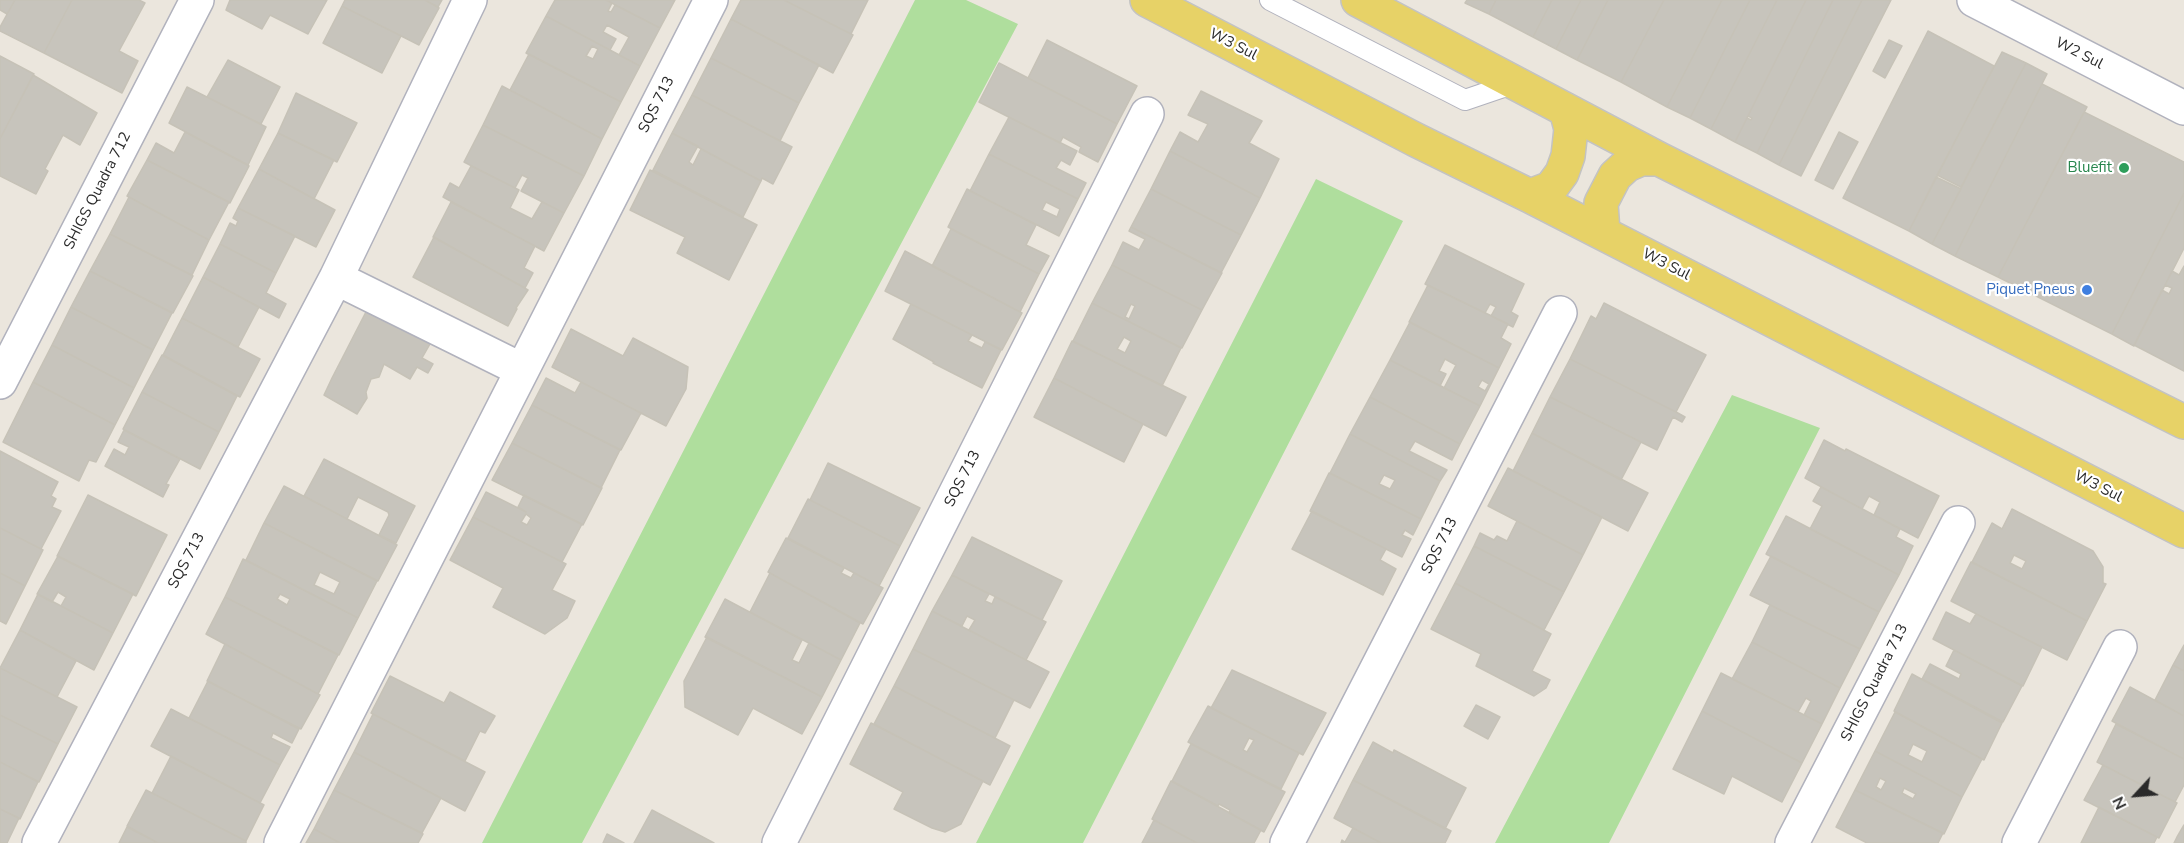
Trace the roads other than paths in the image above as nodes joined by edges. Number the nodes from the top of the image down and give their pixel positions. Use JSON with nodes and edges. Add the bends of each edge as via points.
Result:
{"nodes":[{"id":1,"x":197,"y":0,"type":"edge"},
{"id":2,"x":470,"y":0,"type":"edge"},
{"id":3,"x":711,"y":0,"type":"edge"},
{"id":4,"x":1147,"y":0,"type":"edge"},
{"id":5,"x":1270,"y":0,"type":"edge"},
{"id":6,"x":1358,"y":0,"type":"edge"},
{"id":7,"x":1974,"y":0,"type":"edge"},
{"id":8,"x":1515,"y":83,"type":"junction"},
{"id":9,"x":2184,"y":108,"type":"edge"},
{"id":10,"x":1566,"y":110,"type":"junction"},
{"id":11,"x":1147,"y":114,"type":"dead end"},
{"id":12,"x":1659,"y":159,"type":"junction"},
{"id":13,"x":1530,"y":196,"type":"junction"},
{"id":14,"x":1603,"y":233,"type":"junction"},
{"id":15,"x":336,"y":278,"type":"junction"},
{"id":16,"x":1560,"y":313,"type":"dead end"},
{"id":17,"x":522,"y":370,"type":"junction"},
{"id":18,"x":0,"y":382,"type":"edge"},
{"id":19,"x":2184,"y":422,"type":"edge"},
{"id":20,"x":1958,"y":523,"type":"dead end"},
{"id":21,"x":2184,"y":531,"type":"edge"},
{"id":22,"x":2120,"y":647,"type":"dead end"},
{"id":23,"x":39,"y":843,"type":"edge"},
{"id":24,"x":281,"y":843,"type":"edge"},
{"id":25,"x":779,"y":843,"type":"edge"},
{"id":26,"x":1287,"y":843,"type":"edge"},
{"id":27,"x":1792,"y":843,"type":"edge"},
{"id":28,"x":2019,"y":843,"type":"edge"}],
"edges":[{"from":1,"to":18,"type":"street","name":"SHIGS Quadra 712"},
{"from":2,"to":15,"type":"street","name":"SQS 713"},
{"from":3,"to":17,"type":"street","name":"SQS 713"},
{"from":4,"to":13,"type":"main road","name":"W3 Sul"},
{"from":5,"to":8,"type":"lane","via":[[1465,99]]},
{"from":6,"to":8,"type":"main road"},
{"from":7,"to":9,"type":"street","name":"W2 Sul"},
{"from":8,"to":10,"type":"main road"},
{"from":10,"to":12,"type":"main road"},
{"from":10,"to":13,"type":"main road","via":[[1571,129],[1562,173],[1551,188]]},
{"from":11,"to":25,"type":"street","name":"SQS 713"},
{"from":12,"to":14,"type":"main road","via":[[1641,159],[1615,176],[1600,202]]},
{"from":12,"to":19,"type":"main road"},
{"from":13,"to":14,"type":"main road","name":"W3 Sul"},
{"from":14,"to":21,"type":"main road","name":"W3 Sul"},
{"from":15,"to":17,"type":"street"},
{"from":15,"to":23,"type":"street","name":"SQS 713"},
{"from":16,"to":26,"type":"street","name":"SQS 713"},
{"from":17,"to":24,"type":"street","name":"SQS 713"},
{"from":20,"to":27,"type":"street","name":"SHIGS Quadra 713"},
{"from":22,"to":28,"type":"street"}]}
